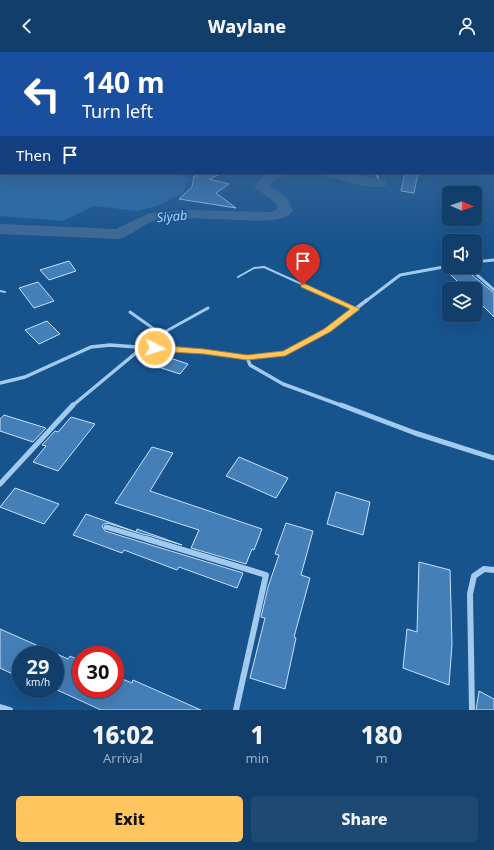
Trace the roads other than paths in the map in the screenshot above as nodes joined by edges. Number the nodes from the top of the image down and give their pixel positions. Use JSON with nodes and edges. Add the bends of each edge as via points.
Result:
{"nodes":[{"id":1,"x":494,"y":260,"type":"edge"},
{"id":2,"x":482,"y":261,"type":"edge"},
{"id":3,"x":442,"y":267,"type":"edge"},
{"id":4,"x":476,"y":274,"type":"edge"},
{"id":5,"x":238,"y":277,"type":"dead end"},
{"id":6,"x":494,"y":290,"type":"edge"},
{"id":7,"x":0,"y":291,"type":"edge"},
{"id":8,"x":5,"y":292,"type":"dead end"},
{"id":9,"x":208,"y":308,"type":"dead end"},
{"id":10,"x":356,"y":309,"type":"junction"},
{"id":11,"x":130,"y":312,"type":"dead end"},
{"id":12,"x":162,"y":334,"type":"junction"},
{"id":13,"x":143,"y":347,"type":"junction"},
{"id":14,"x":178,"y":350,"type":"junction"},
{"id":15,"x":247,"y":357,"type":"junction"},
{"id":16,"x":0,"y":383,"type":"edge"},
{"id":17,"x":494,"y":458,"type":"edge"},
{"id":18,"x":0,"y":484,"type":"edge"},
{"id":19,"x":106,"y":527,"type":"dead end"},
{"id":20,"x":494,"y":570,"type":"edge"},
{"id":21,"x":0,"y":706,"type":"edge"},
{"id":22,"x":10,"y":710,"type":"edge"},
{"id":23,"x":236,"y":710,"type":"edge"},
{"id":24,"x":472,"y":710,"type":"edge"}],
"edges":[{"from":1,"to":2,"type":"street"},
{"from":3,"to":10,"type":"street","via":[[400,275]]},
{"from":4,"to":6,"type":"street"},
{"from":5,"to":10,"type":"lane","via":[[254,268],[264,267]]},
{"from":7,"to":8,"type":"lane"},
{"from":9,"to":12,"type":"lane"},
{"from":10,"to":15,"type":"street","via":[[327,330],[285,353]]},
{"from":11,"to":12,"type":"lane"},
{"from":12,"to":14,"type":"lane"},
{"from":13,"to":14,"type":"street"},
{"from":13,"to":16,"type":"street","via":[[110,344],[91,347],[25,377]]},
{"from":13,"to":18,"type":"street","via":[[69,409]]},
{"from":14,"to":15,"type":"street"},
{"from":15,"to":17,"type":"street","via":[[250,365],[283,384],[415,433]]},
{"from":19,"to":23,"type":"street","via":[[266,576]]},
{"from":20,"to":24,"type":"street","via":[[484,569],[474,576],[470,594]]},
{"from":21,"to":22,"type":"street"}]}
